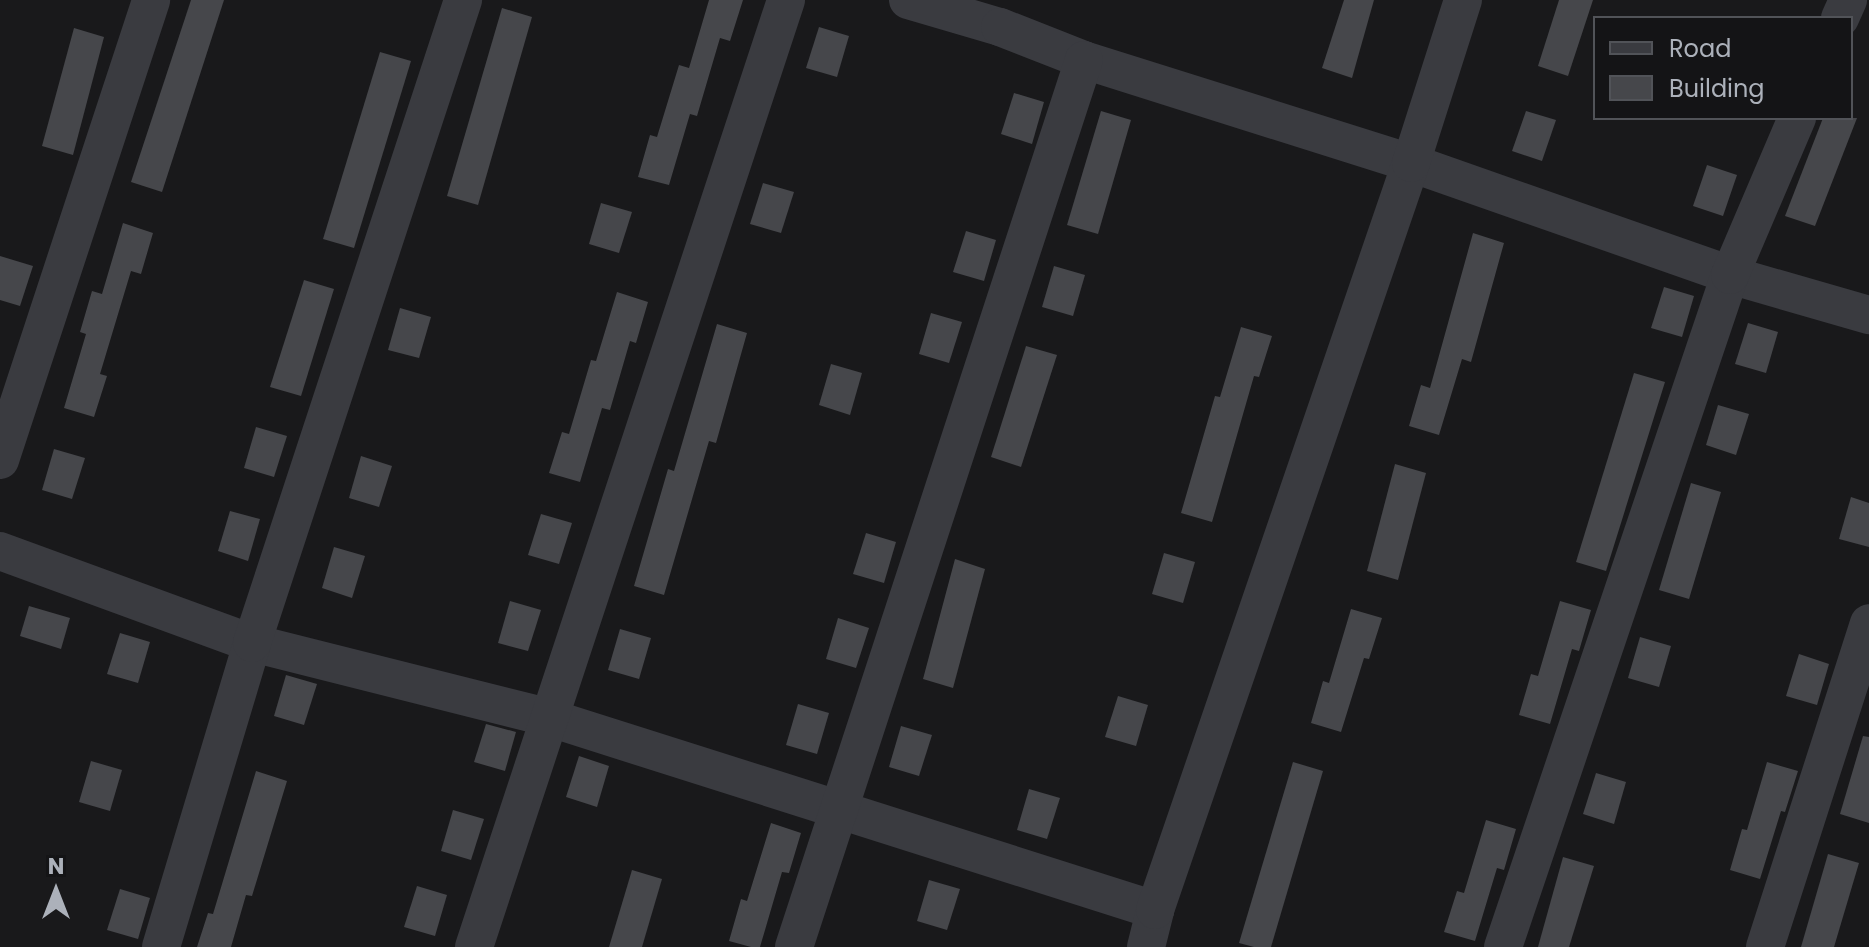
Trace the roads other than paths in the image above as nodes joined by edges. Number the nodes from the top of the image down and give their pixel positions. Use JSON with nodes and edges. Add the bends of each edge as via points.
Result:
{"nodes":[{"id":1,"x":151,"y":0,"type":"edge"},
{"id":2,"x":463,"y":0,"type":"edge"},
{"id":3,"x":786,"y":0,"type":"edge"},
{"id":4,"x":908,"y":0,"type":"edge"},
{"id":5,"x":1463,"y":0,"type":"edge"},
{"id":6,"x":1005,"y":13,"type":"edge"},
{"id":7,"x":1084,"y":60,"type":"junction"},
{"id":8,"x":1796,"y":120,"type":"edge"},
{"id":9,"x":1411,"y":163,"type":"junction"},
{"id":10,"x":1730,"y":275,"type":"junction"},
{"id":11,"x":1869,"y":315,"type":"edge"},
{"id":12,"x":0,"y":460,"type":"edge"},
{"id":13,"x":0,"y":551,"type":"edge"},
{"id":14,"x":1869,"y":623,"type":"edge"},
{"id":15,"x":252,"y":643,"type":"junction"},
{"id":16,"x":550,"y":718,"type":"junction"},
{"id":17,"x":841,"y":811,"type":"junction"},
{"id":18,"x":1155,"y":910,"type":"junction"},
{"id":19,"x":161,"y":947,"type":"edge"},
{"id":20,"x":474,"y":947,"type":"edge"},
{"id":21,"x":794,"y":947,"type":"edge"},
{"id":22,"x":1146,"y":947,"type":"edge"},
{"id":23,"x":1503,"y":947,"type":"edge"},
{"id":24,"x":1765,"y":947,"type":"edge"}],
"edges":[{"from":1,"to":12,"type":"street"},
{"from":2,"to":15,"type":"street"},
{"from":3,"to":16,"type":"street"},
{"from":4,"to":6,"type":"street"},
{"from":5,"to":9,"type":"street"},
{"from":6,"to":7,"type":"street"},
{"from":7,"to":9,"type":"street"},
{"from":7,"to":17,"type":"street"},
{"from":8,"to":10,"type":"street"},
{"from":9,"to":10,"type":"street"},
{"from":9,"to":18,"type":"street"},
{"from":10,"to":11,"type":"street"},
{"from":10,"to":23,"type":"street"},
{"from":13,"to":15,"type":"street"},
{"from":14,"to":24,"type":"street"},
{"from":15,"to":16,"type":"street"},
{"from":15,"to":19,"type":"street"},
{"from":16,"to":17,"type":"street"},
{"from":16,"to":20,"type":"street"},
{"from":17,"to":18,"type":"street"},
{"from":17,"to":21,"type":"street"},
{"from":18,"to":22,"type":"street"}]}
